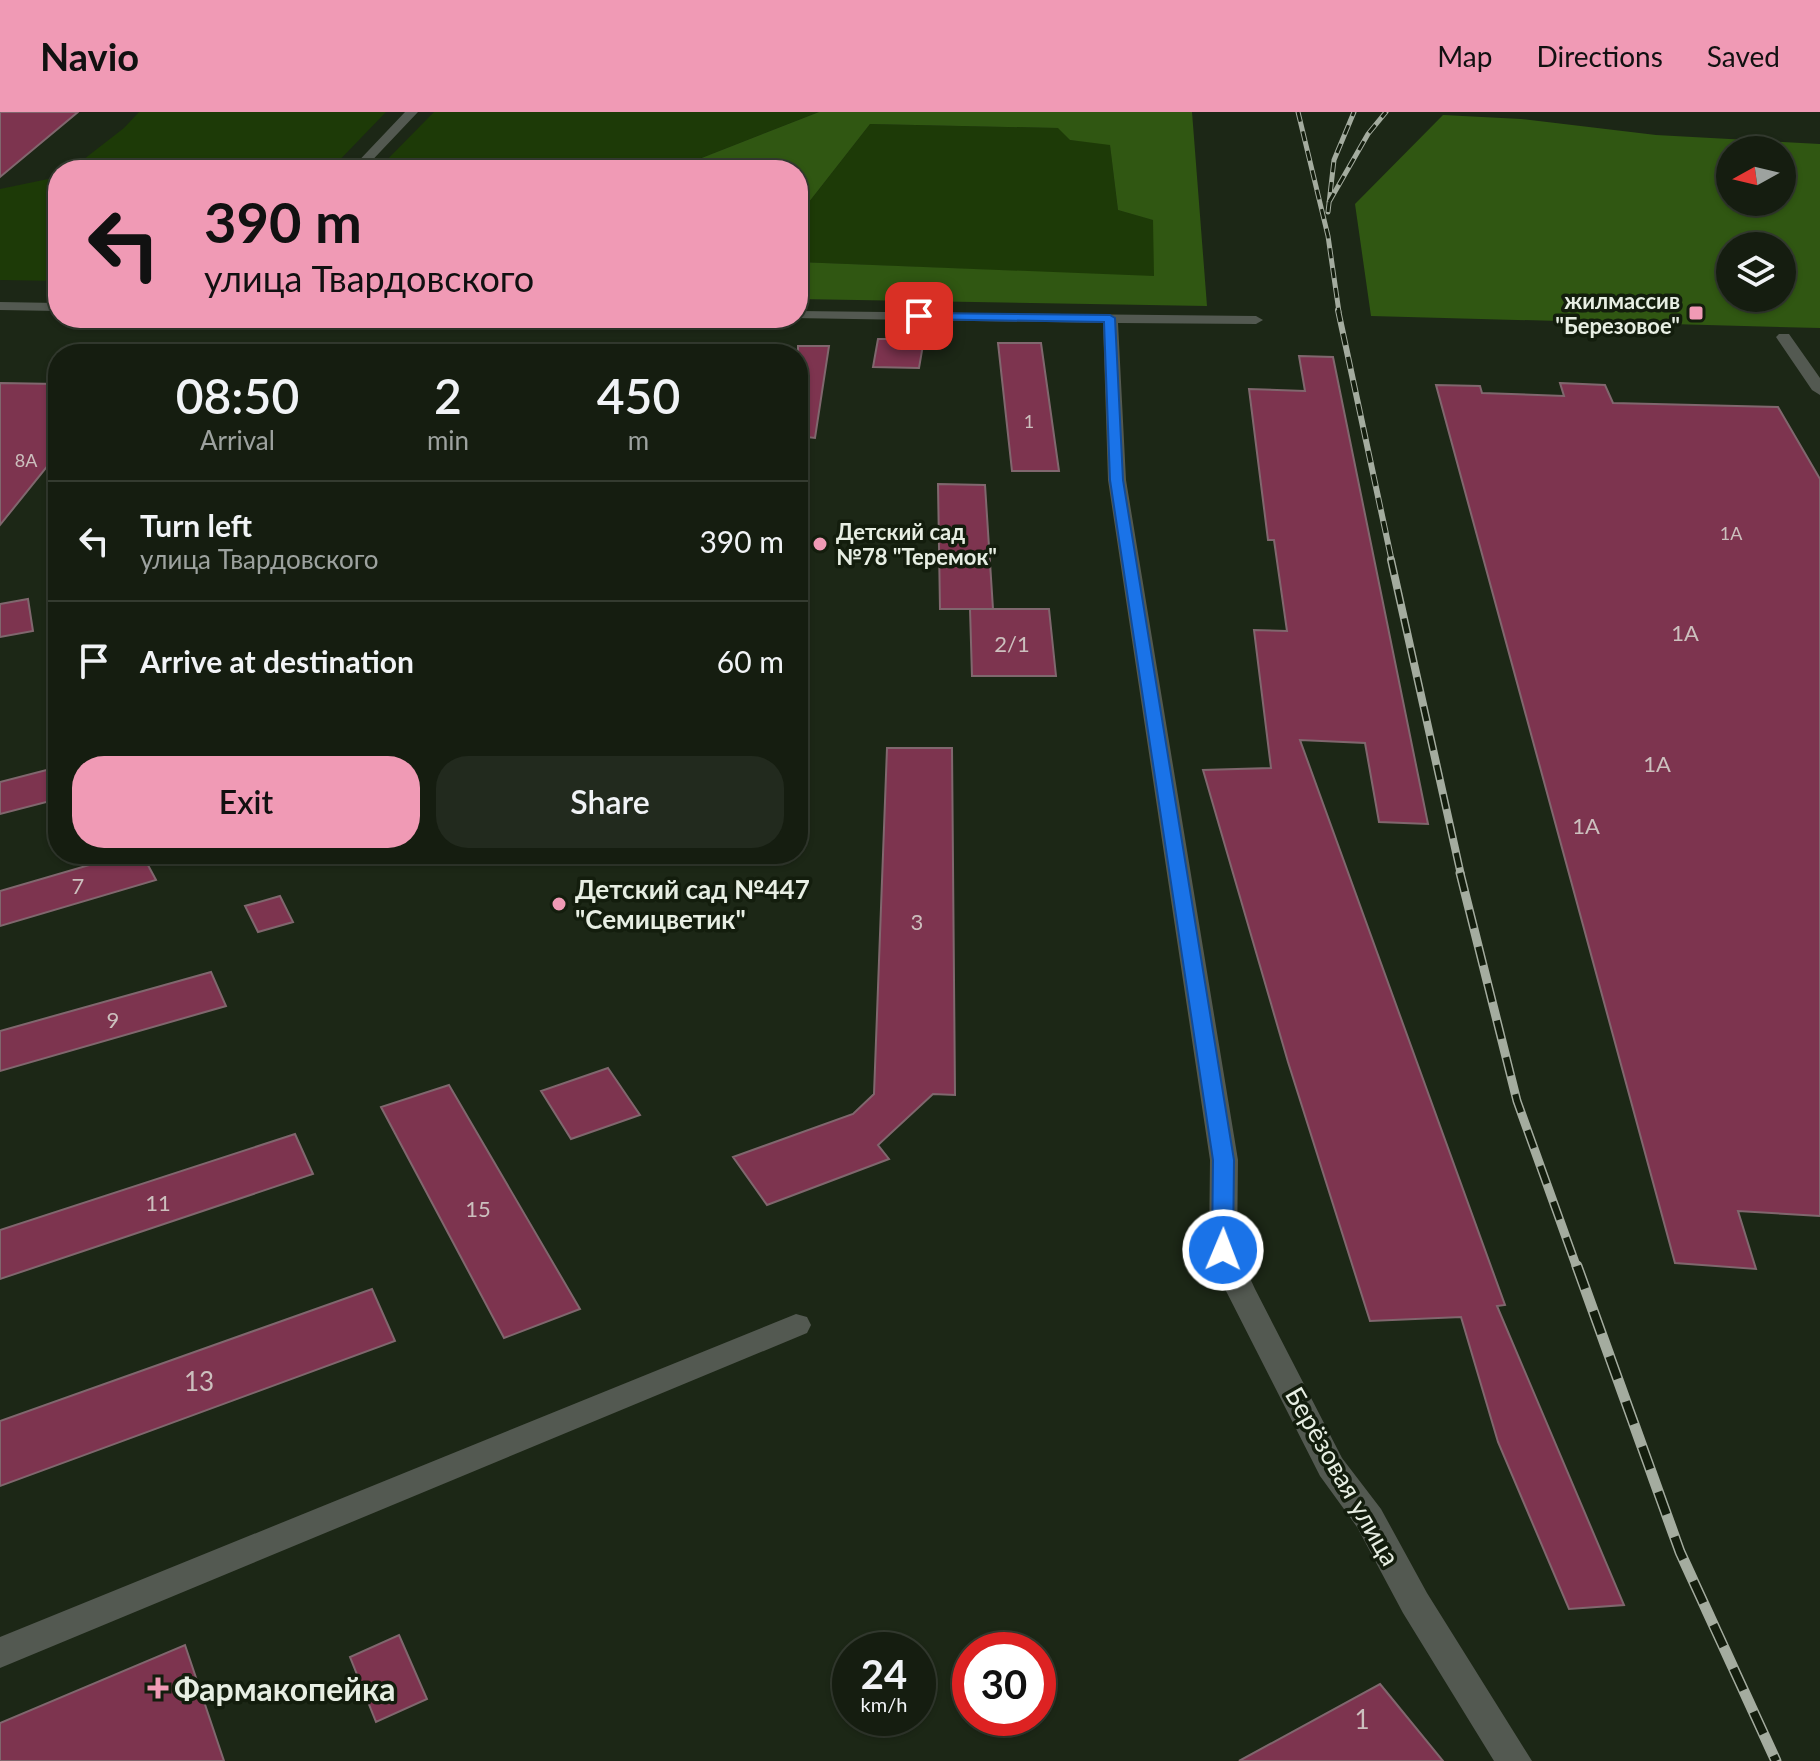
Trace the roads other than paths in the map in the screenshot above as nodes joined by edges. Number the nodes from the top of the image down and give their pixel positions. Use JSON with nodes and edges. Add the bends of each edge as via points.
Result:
{"nodes":[{"id":1,"x":412,"y":112,"type":"edge"},
{"id":2,"x":366,"y":160,"type":"edge"},
{"id":3,"x":0,"y":306,"type":"edge"},
{"id":4,"x":48,"y":307,"type":"edge"},
{"id":5,"x":808,"y":315,"type":"edge"},
{"id":6,"x":1110,"y":318,"type":"junction"},
{"id":7,"x":1256,"y":320,"type":"dead end"},
{"id":8,"x":1784,"y":337,"type":"dead end"},
{"id":9,"x":1820,"y":390,"type":"edge"},
{"id":10,"x":796,"y":1325,"type":"dead end"},
{"id":11,"x":0,"y":1653,"type":"edge"},
{"id":12,"x":1514,"y":1761,"type":"edge"}],
"edges":[{"from":1,"to":2,"type":"street"},
{"from":3,"to":4,"type":"street"},
{"from":5,"to":6,"type":"street"},
{"from":6,"to":7,"type":"street"},
{"from":6,"to":12,"type":"street","name":"Берёзовая улица","via":[[1117,480],[1224,1160],[1223,1250],[1331,1467],[1369,1518],[1415,1603]]},
{"from":8,"to":9,"type":"street"},
{"from":10,"to":11,"type":"street"}]}
